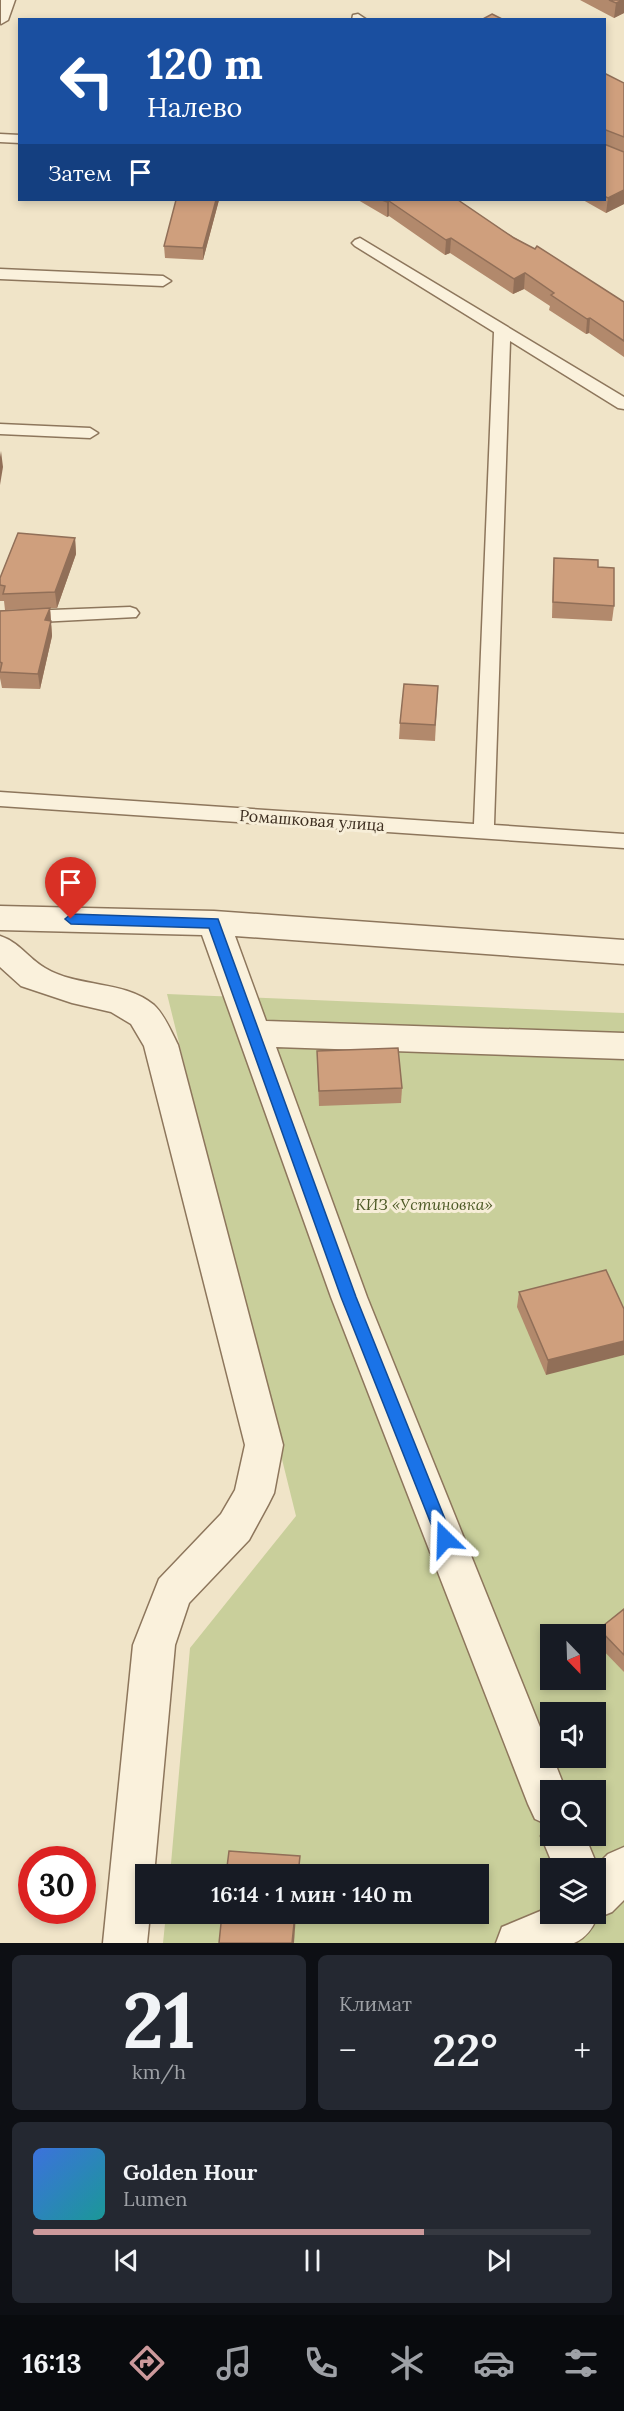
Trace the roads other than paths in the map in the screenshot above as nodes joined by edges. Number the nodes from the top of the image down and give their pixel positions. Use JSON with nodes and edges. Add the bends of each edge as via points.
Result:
{"nodes":[{"id":1,"x":8,"y":0,"type":"edge"},
{"id":2,"x":0,"y":20,"type":"edge"},
{"id":3,"x":18,"y":21,"type":"edge"},
{"id":4,"x":0,"y":138,"type":"edge"},
{"id":5,"x":18,"y":139,"type":"edge"},
{"id":6,"x":360,"y":243,"type":"dead end"},
{"id":7,"x":0,"y":274,"type":"edge"},
{"id":8,"x":163,"y":281,"type":"dead end"},
{"id":9,"x":502,"y":330,"type":"junction"},
{"id":10,"x":624,"y":404,"type":"edge"},
{"id":11,"x":0,"y":429,"type":"edge"},
{"id":12,"x":90,"y":433,"type":"dead end"},
{"id":13,"x":130,"y":613,"type":"dead end"},
{"id":14,"x":0,"y":618,"type":"edge"},
{"id":15,"x":0,"y":799,"type":"edge"},
{"id":16,"x":484,"y":831,"type":"junction"},
{"id":17,"x":624,"y":841,"type":"edge"},
{"id":18,"x":0,"y":918,"type":"edge"},
{"id":19,"x":214,"y":923,"type":"junction"},
{"id":20,"x":0,"y":948,"type":"edge"},
{"id":21,"x":624,"y":952,"type":"edge"},
{"id":22,"x":252,"y":1033,"type":"junction"},
{"id":23,"x":624,"y":1046,"type":"edge"},
{"id":24,"x":540,"y":1780,"type":"edge"},
{"id":25,"x":624,"y":1869,"type":"edge"},
{"id":26,"x":606,"y":1886,"type":"edge"},
{"id":27,"x":571,"y":1924,"type":"edge"},
{"id":28,"x":125,"y":1943,"type":"edge"},
{"id":29,"x":518,"y":1943,"type":"edge"}],
"edges":[{"from":1,"to":2,"type":"lane"},
{"from":2,"to":3,"type":"lane"},
{"from":4,"to":5,"type":"lane"},
{"from":6,"to":9,"type":"lane"},
{"from":7,"to":8,"type":"lane"},
{"from":9,"to":10,"type":"lane"},
{"from":9,"to":16,"type":"lane"},
{"from":11,"to":12,"type":"lane"},
{"from":13,"to":14,"type":"lane"},
{"from":15,"to":16,"type":"lane","name":"Ромашковая улица"},
{"from":16,"to":17,"type":"lane","name":"Ромашковая улица"},
{"from":18,"to":19,"type":"street"},
{"from":19,"to":21,"type":"street"},
{"from":19,"to":22,"type":"street"},
{"from":20,"to":28,"type":"street","via":[[33,977],[120,1002],[143,1015],[160,1045],[264,1445],[254,1493],[240,1519],[173,1592],[154,1645]]},
{"from":22,"to":23,"type":"street"},
{"from":22,"to":24,"type":"street","via":[[349,1297]]},
{"from":25,"to":26,"type":"street"},
{"from":27,"to":29,"type":"street"}]}
